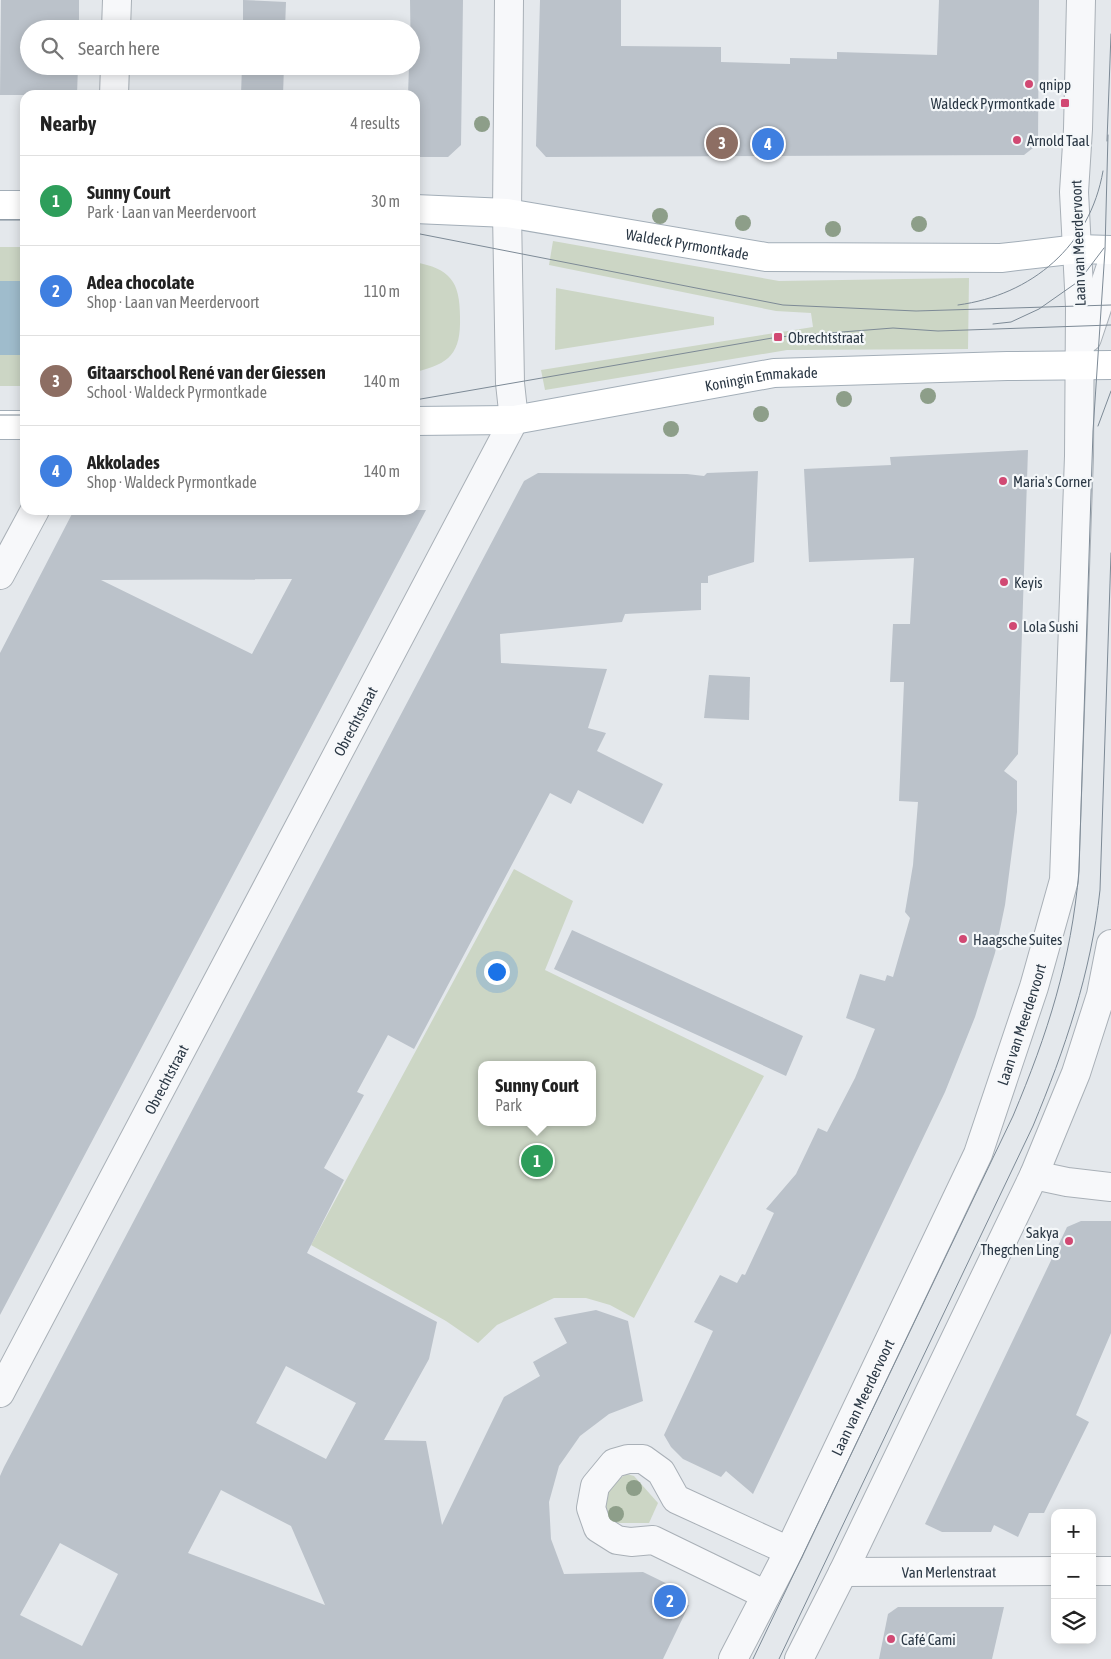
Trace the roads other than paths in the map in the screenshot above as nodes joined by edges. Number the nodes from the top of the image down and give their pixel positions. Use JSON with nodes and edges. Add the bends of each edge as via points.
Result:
{"nodes":[{"id":1,"x":117,"y":0,"type":"edge"},
{"id":2,"x":509,"y":0,"type":"edge"},
{"id":3,"x":1081,"y":0,"type":"edge"},
{"id":4,"x":116,"y":20,"type":"edge"},
{"id":5,"x":115,"y":75,"type":"edge"},
{"id":6,"x":114,"y":90,"type":"edge"},
{"id":7,"x":0,"y":205,"type":"edge"},
{"id":8,"x":20,"y":205,"type":"edge"},
{"id":9,"x":420,"y":209,"type":"edge"},
{"id":10,"x":507,"y":213,"type":"junction"},
{"id":11,"x":1078,"y":250,"type":"junction"},
{"id":12,"x":1111,"y":250,"type":"edge"},
{"id":13,"x":1111,"y":266,"type":"edge"},
{"id":14,"x":1078,"y":365,"type":"junction"},
{"id":15,"x":1111,"y":365,"type":"edge"},
{"id":16,"x":514,"y":420,"type":"junction"},
{"id":17,"x":420,"y":422,"type":"edge"},
{"id":18,"x":0,"y":425,"type":"edge"},
{"id":19,"x":20,"y":425,"type":"edge"},
{"id":20,"x":32,"y":515,"type":"edge"},
{"id":21,"x":0,"y":575,"type":"edge"},
{"id":22,"x":1111,"y":944,"type":"edge"},
{"id":23,"x":1034,"y":1176,"type":"junction"},
{"id":24,"x":1111,"y":1187,"type":"edge"},
{"id":25,"x":0,"y":1393,"type":"edge"},
{"id":26,"x":789,"y":1551,"type":"junction"},
{"id":27,"x":1051,"y":1571,"type":"edge"},
{"id":28,"x":1096,"y":1571,"type":"edge"},
{"id":29,"x":1111,"y":1571,"type":"edge"},
{"id":30,"x":843,"y":1572,"type":"junction"},
{"id":31,"x":766,"y":1595,"type":"junction"},
{"id":32,"x":733,"y":1659,"type":"edge"},
{"id":33,"x":799,"y":1659,"type":"edge"}],
"edges":[{"from":1,"to":4,"type":"street"},
{"from":2,"to":10,"type":"street"},
{"from":3,"to":11,"type":"street","name":"Laan van Meerdervoort","via":[[1074,192]]},
{"from":5,"to":6,"type":"street"},
{"from":7,"to":8,"type":"main road"},
{"from":9,"to":10,"type":"main road","name":"Waldeck Pyrmontkade"},
{"from":10,"to":11,"type":"main road","name":"Waldeck Pyrmontkade","via":[[766,257],[1002,258]]},
{"from":10,"to":16,"type":"street","via":[[510,383]]},
{"from":11,"to":12,"type":"main road","name":"Waldeck Pyrmontkade"},
{"from":11,"to":14,"type":"street","name":"Laan van Meerdervoort"},
{"from":13,"to":14,"type":"street","name":"Laan van Meerdervoort"},
{"from":14,"to":15,"type":"main road","name":"Koningin Emmakade"},
{"from":14,"to":16,"type":"main road","name":"Koningin Emmakade","via":[[774,373]]},
{"from":14,"to":26,"type":"street","name":"Laan van Meerdervoort","via":[[1079,456],[1064,880],[1034,987],[978,1154]]},
{"from":16,"to":17,"type":"main road","name":"Koningin Emmakade"},
{"from":16,"to":25,"type":"street","name":"Obrechtstraat"},
{"from":18,"to":19,"type":"main road"},
{"from":20,"to":21,"type":"street"},
{"from":22,"to":23,"type":"street","via":[[1100,995],[1076,1073]]},
{"from":23,"to":24,"type":"street"},
{"from":23,"to":30,"type":"street"},
{"from":26,"to":31,"type":"street","name":"Laan van Meerdervoort"},
{"from":26,"to":31,"type":"street","via":[[676,1499],[661,1472],[643,1459],[614,1463],[595,1486],[591,1508],[598,1528],[604,1532],[617,1540],[653,1540]]},
{"from":27,"to":30,"type":"street","name":"Van Merlenstraat"},
{"from":28,"to":29,"type":"street"},
{"from":30,"to":33,"type":"street"},
{"from":31,"to":32,"type":"street","name":"Laan van Meerdervoort"}]}
